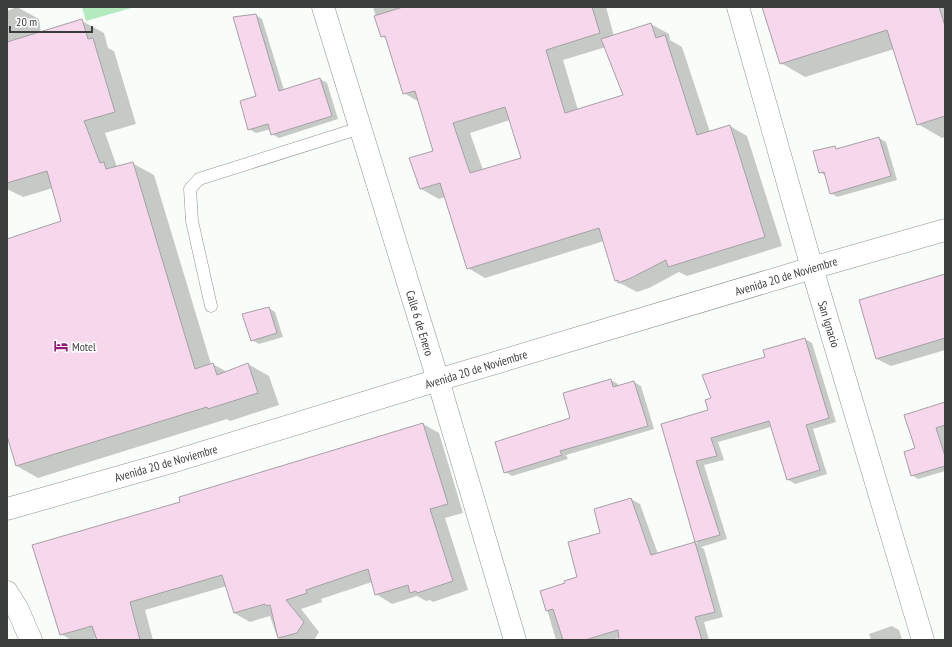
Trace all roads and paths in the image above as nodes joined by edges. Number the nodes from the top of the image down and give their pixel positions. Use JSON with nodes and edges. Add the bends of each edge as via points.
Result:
{"nodes":[{"id":1,"x":323,"y":7,"type":"edge"},
{"id":2,"x":738,"y":7,"type":"edge"},
{"id":3,"x":360,"y":128,"type":"junction"},
{"id":4,"x":945,"y":230,"type":"edge"},
{"id":5,"x":812,"y":268,"type":"junction"},
{"id":6,"x":211,"y":306,"type":"dead end"},
{"id":7,"x":438,"y":380,"type":"junction"},
{"id":8,"x":7,"y":509,"type":"edge"},
{"id":9,"x":7,"y":592,"type":"edge"},
{"id":10,"x":31,"y":640,"type":"edge"},
{"id":11,"x":515,"y":640,"type":"edge"},
{"id":12,"x":923,"y":640,"type":"edge"}],
"edges":[{"from":1,"to":3,"type":"main road","name":"Calle 6 de Enero"},
{"from":2,"to":5,"type":"main road","name":"San Ignacio"},
{"from":3,"to":6,"type":"lane","via":[[199,178],[190,189],[192,221]]},
{"from":3,"to":7,"type":"main road","name":"Calle 6 de Enero"},
{"from":4,"to":5,"type":"main road","name":"Avenida 20 de Noviembre"},
{"from":5,"to":7,"type":"main road","name":"Avenida 20 de Noviembre"},
{"from":5,"to":12,"type":"main road","name":"San Ignacio"},
{"from":7,"to":8,"type":"main road","name":"Avenida 20 de Noviembre"},
{"from":7,"to":11,"type":"main road","name":"Calle 6 de Enero"},
{"from":9,"to":10,"type":"main road"}]}
